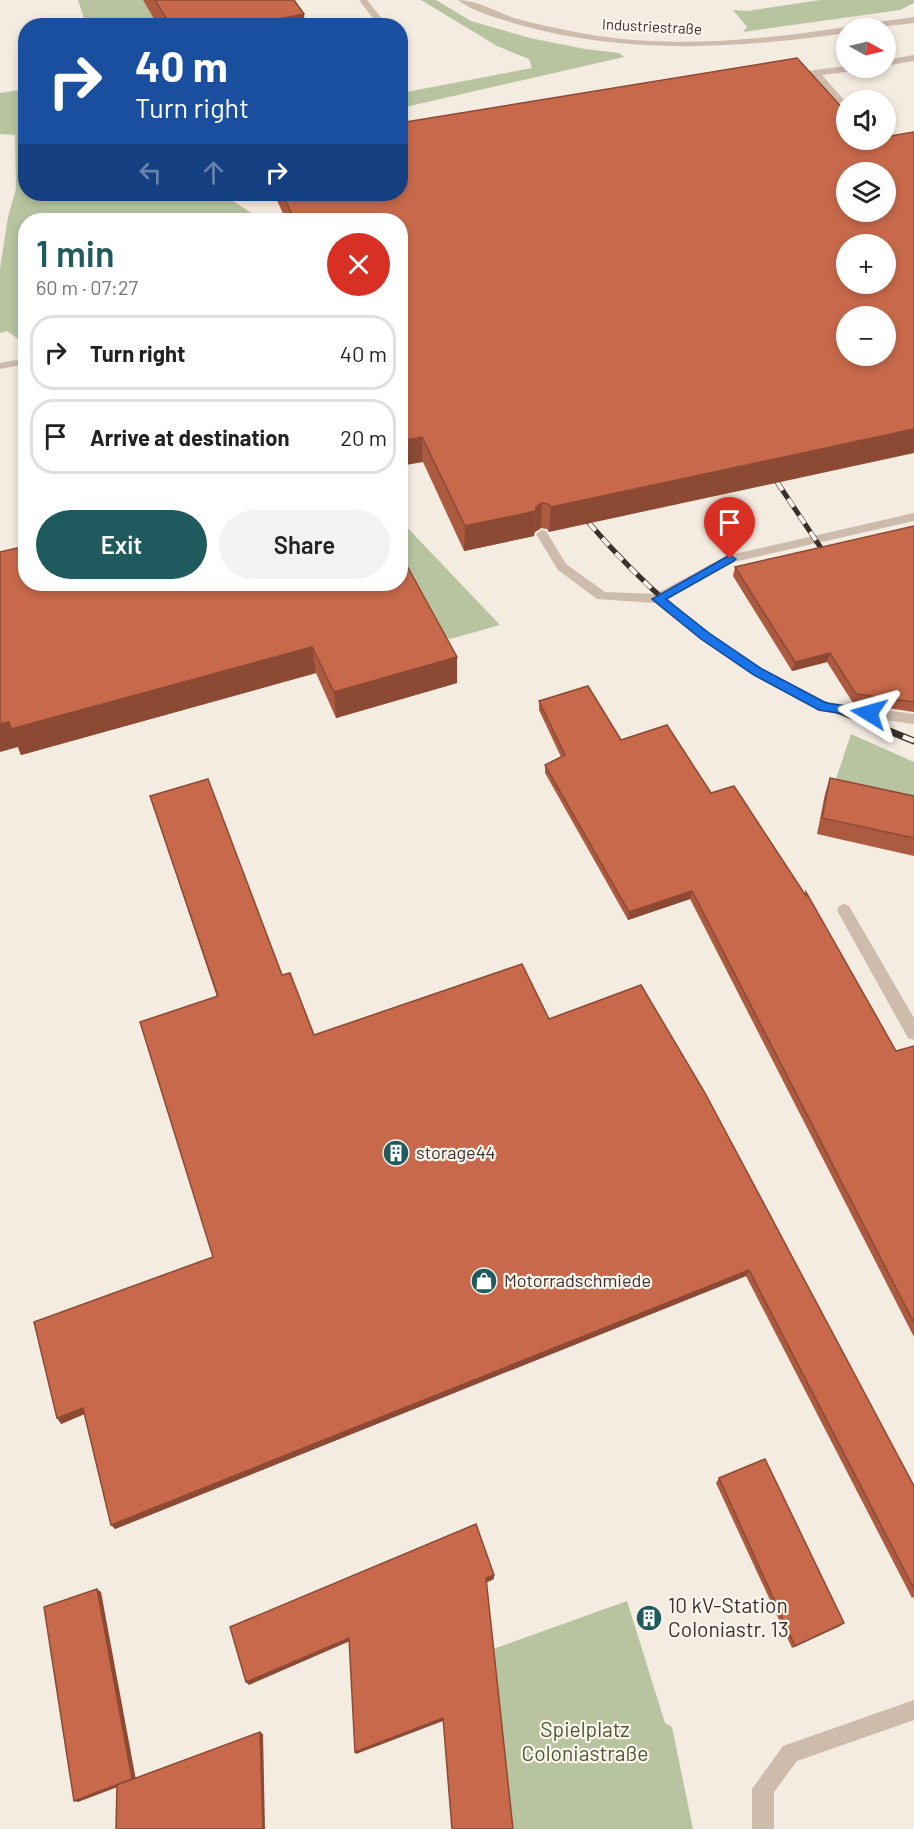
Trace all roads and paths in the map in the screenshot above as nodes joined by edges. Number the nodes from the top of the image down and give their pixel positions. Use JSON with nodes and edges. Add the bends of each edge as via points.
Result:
{"nodes":[{"id":1,"x":363,"y":0,"type":"edge"},
{"id":2,"x":462,"y":0,"type":"edge"},
{"id":3,"x":378,"y":18,"type":"edge"},
{"id":4,"x":914,"y":20,"type":"edge"},
{"id":5,"x":896,"y":22,"type":"edge"},
{"id":6,"x":836,"y":31,"type":"edge"},
{"id":7,"x":914,"y":58,"type":"edge"},
{"id":8,"x":896,"y":61,"type":"edge"},
{"id":9,"x":836,"y":70,"type":"edge"},
{"id":10,"x":816,"y":73,"type":"junction"},
{"id":11,"x":778,"y":78,"type":"edge"},
{"id":12,"x":836,"y":96,"type":"edge"},
{"id":13,"x":18,"y":363,"type":"edge"},
{"id":14,"x":0,"y":366,"type":"edge"},
{"id":15,"x":914,"y":517,"type":"edge"},
{"id":16,"x":542,"y":534,"type":"edge"},
{"id":17,"x":658,"y":599,"type":"junction"},
{"id":18,"x":914,"y":719,"type":"edge"},
{"id":19,"x":844,"y":910,"type":"dead end"},
{"id":20,"x":914,"y":1033,"type":"edge"},
{"id":21,"x":914,"y":1710,"type":"edge"},
{"id":22,"x":763,"y":1829,"type":"edge"}],
"edges":[{"from":1,"to":3,"type":"street"},
{"from":2,"to":6,"type":"street","name":"Industriestraße","via":[[529,26],[618,43],[730,45]]},
{"from":4,"to":5,"type":"street"},
{"from":7,"to":8,"type":"street"},
{"from":9,"to":10,"type":"street"},
{"from":10,"to":11,"type":"street"},
{"from":10,"to":12,"type":"street"},
{"from":13,"to":14,"type":"street"},
{"from":15,"to":17,"type":"street","via":[[730,559]]},
{"from":16,"to":17,"type":"street","via":[[562,567],[602,596]]},
{"from":17,"to":18,"type":"street","via":[[758,672],[824,707]]},
{"from":19,"to":20,"type":"street"},
{"from":21,"to":22,"type":"street","via":[[790,1753],[763,1789]]}]}
